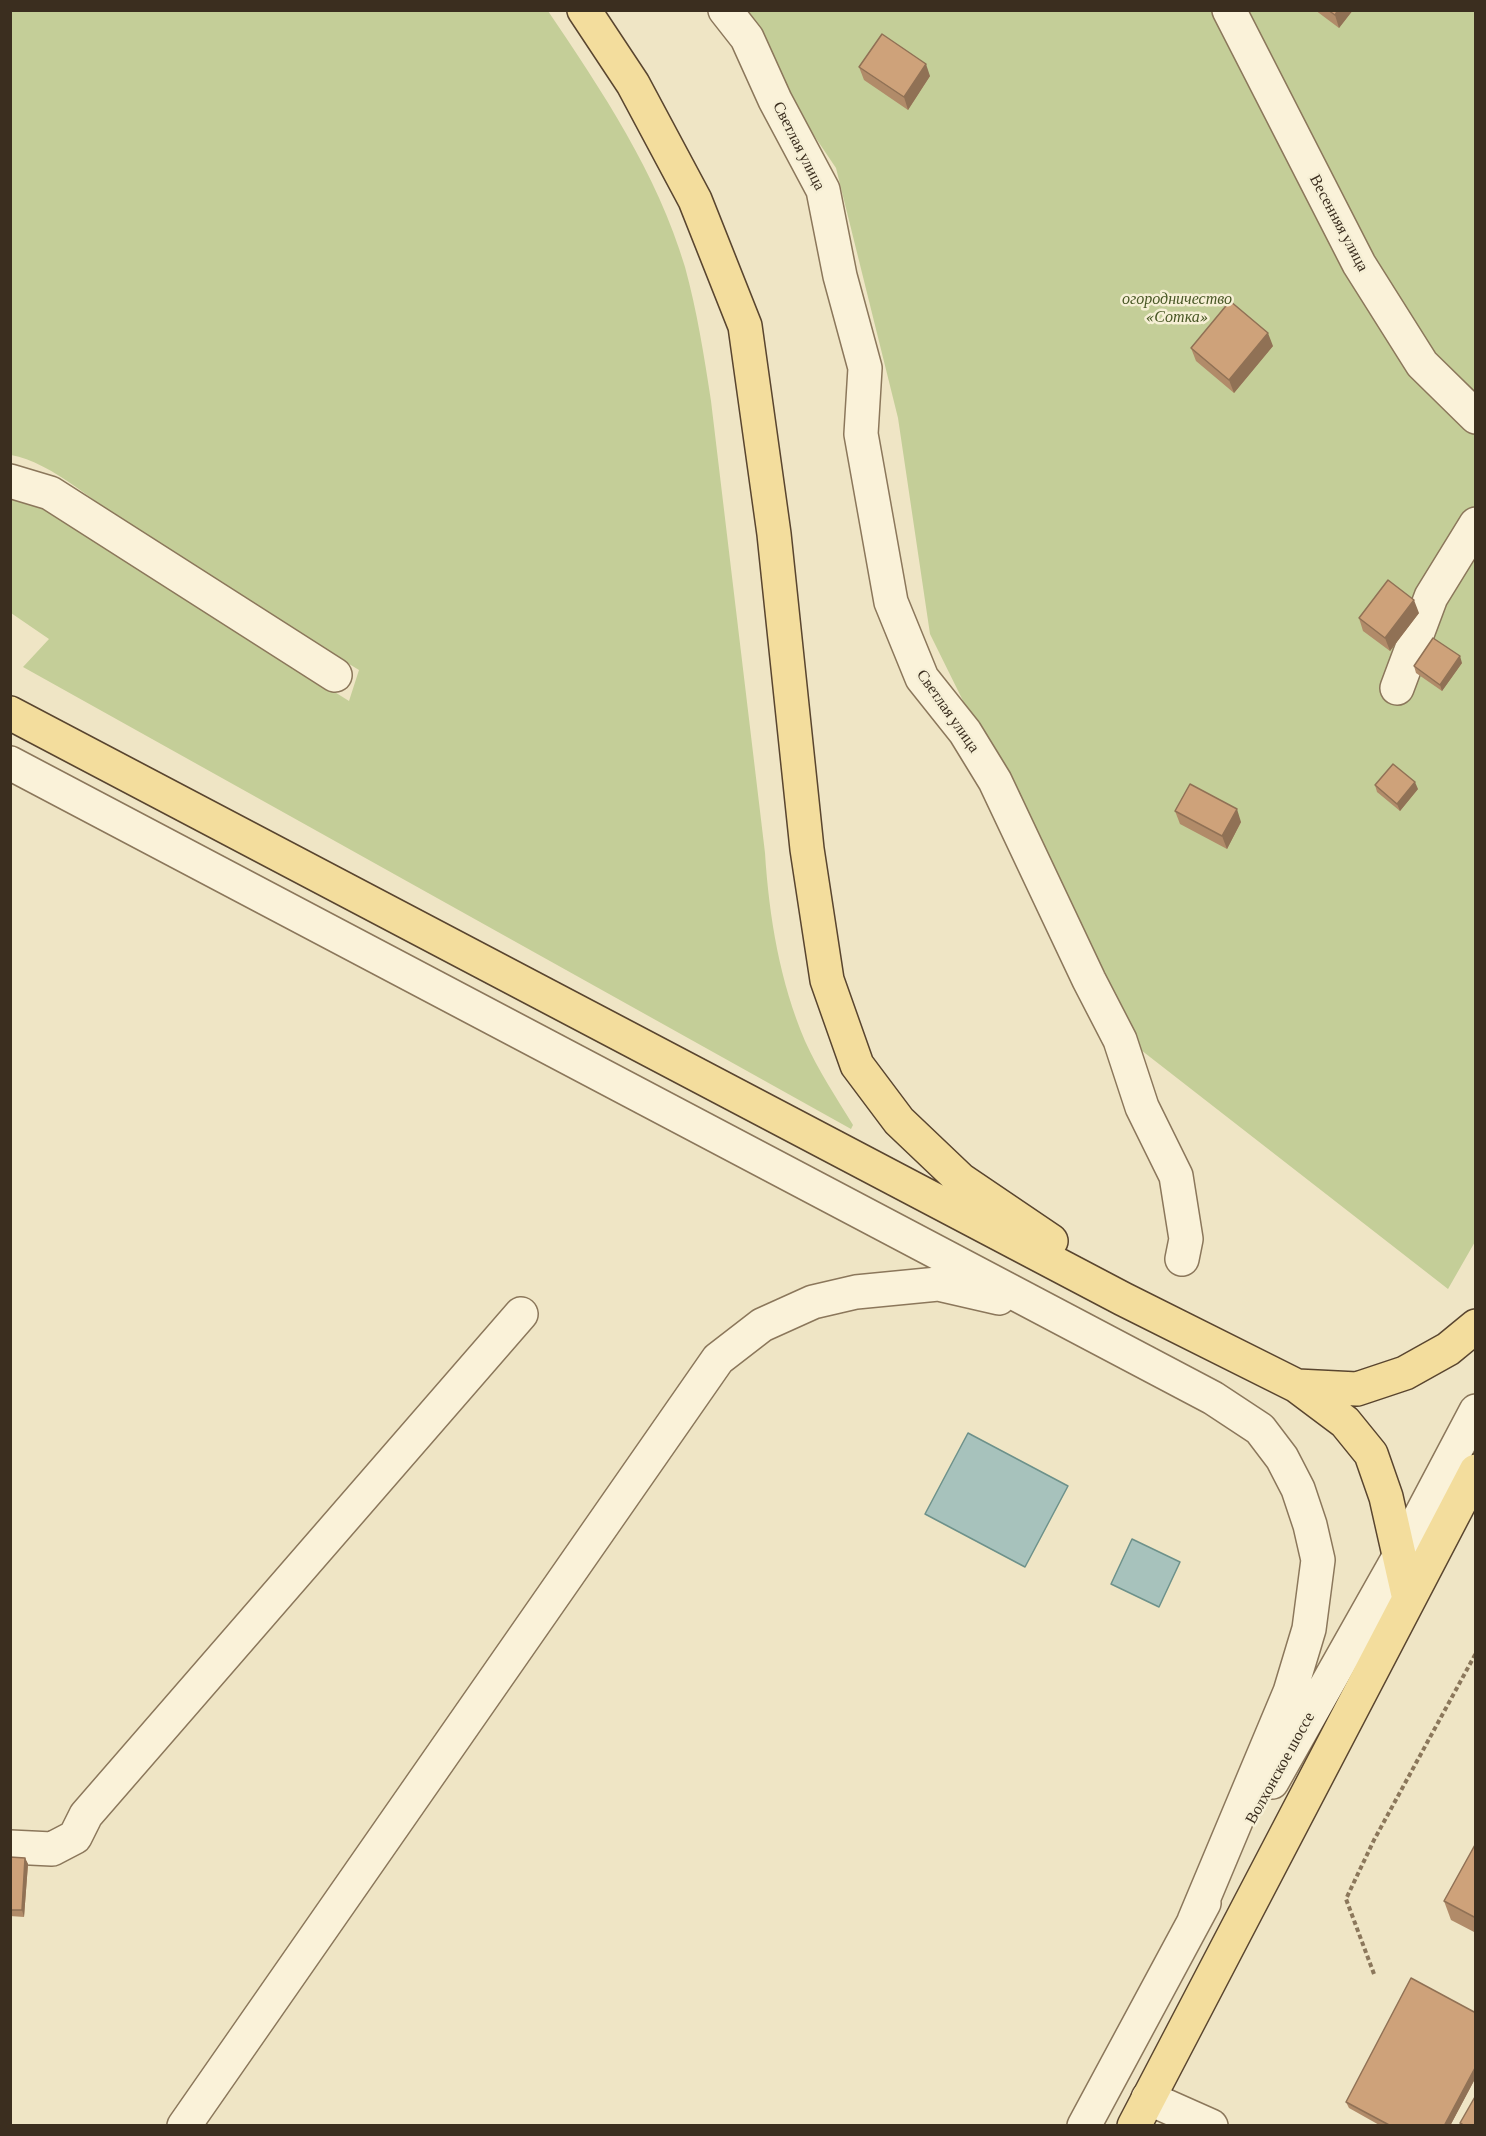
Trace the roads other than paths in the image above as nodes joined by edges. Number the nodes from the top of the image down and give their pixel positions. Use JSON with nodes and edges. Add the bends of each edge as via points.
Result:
{"nodes":[{"id":1,"x":584,"y":10,"type":"edge"},
{"id":2,"x":725,"y":10,"type":"edge"},
{"id":3,"x":1229,"y":10,"type":"edge"},
{"id":4,"x":1476,"y":417,"type":"edge"},
{"id":5,"x":10,"y":481,"type":"edge"},
{"id":6,"x":1476,"y":524,"type":"edge"},
{"id":7,"x":334,"y":675,"type":"dead end"},
{"id":8,"x":1396,"y":688,"type":"dead end"},
{"id":9,"x":10,"y":713,"type":"edge"},
{"id":10,"x":10,"y":763,"type":"edge"},
{"id":11,"x":1182,"y":1260,"type":"dead end"},
{"id":12,"x":1123,"y":1299,"type":"junction"},
{"id":13,"x":1042,"y":1308,"type":"junction"},
{"id":14,"x":521,"y":1314,"type":"dead end"},
{"id":15,"x":1476,"y":1326,"type":"edge"},
{"id":16,"x":1298,"y":1386,"type":"junction"},
{"id":17,"x":1476,"y":1411,"type":"edge"},
{"id":18,"x":1476,"y":1471,"type":"edge"},
{"id":19,"x":1400,"y":1555,"type":"junction"},
{"id":20,"x":1409,"y":1599,"type":"junction"},
{"id":21,"x":10,"y":1847,"type":"edge"},
{"id":22,"x":1194,"y":1921,"type":"junction"},
{"id":23,"x":1141,"y":2112,"type":"edge"},
{"id":24,"x":184,"y":2126,"type":"edge"},
{"id":25,"x":1084,"y":2126,"type":"edge"},
{"id":26,"x":1211,"y":2126,"type":"edge"}],
"edges":[{"from":1,"to":12,"type":"main road","via":[[633,84],[695,200],[745,326],[774,534],[807,849],[827,980],[857,1065],[899,1121],[961,1179],[1041,1233]]},
{"from":2,"to":11,"type":"street","name":"Светлая улица","via":[[747,38],[823,190],[840,276],[865,368],[861,434],[891,602],[922,678],[965,732],[996,781],[1120,1040],[1142,1107],[1176,1176],[1186,1239]]},
{"from":3,"to":4,"type":"street","name":"Весенняя улица","via":[[1359,264],[1422,364]]},
{"from":5,"to":7,"type":"street","via":[[50,493]]},
{"from":6,"to":8,"type":"street","via":[[1431,597]]},
{"from":9,"to":12,"type":"main road"},
{"from":10,"to":13,"type":"street"},
{"from":12,"to":16,"type":"main road"},
{"from":13,"to":22,"type":"street","via":[[1213,1398],[1260,1429],[1282,1458],[1310,1525],[1318,1560],[1309,1629],[1290,1692]]},
{"from":13,"to":24,"type":"street","via":[[938,1284],[855,1292],[813,1302],[762,1325],[718,1359]]},
{"from":14,"to":21,"type":"street","via":[[86,1815],[75,1837],[52,1849]]},
{"from":15,"to":16,"type":"main road","via":[[1449,1349],[1406,1373],[1357,1389]]},
{"from":16,"to":19,"type":"main road","via":[[1345,1422],[1371,1454]]},
{"from":17,"to":19,"type":"street","name":"Волхонское шоссе"},
{"from":18,"to":20,"type":"main road"},
{"from":19,"to":20,"type":"main road"},
{"from":19,"to":22,"type":"street","name":"Волхонское шоссе"},
{"from":20,"to":23,"type":"main road"},
{"from":22,"to":25,"type":"street","name":"Волхонское шоссе"},
{"from":23,"to":26,"type":"street"}]}
